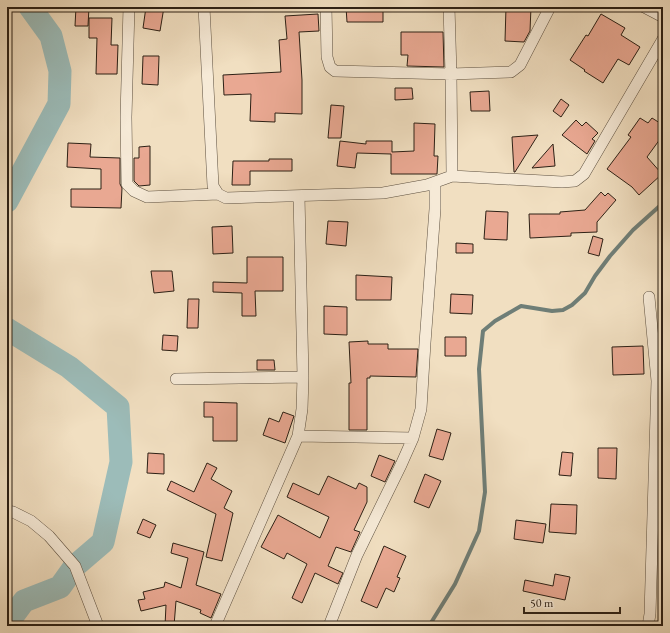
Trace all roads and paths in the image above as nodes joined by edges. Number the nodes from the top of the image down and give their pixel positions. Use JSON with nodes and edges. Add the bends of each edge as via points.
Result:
{"nodes":[{"id":1,"x":129,"y":7,"type":"edge"},
{"id":2,"x":204,"y":7,"type":"edge"},
{"id":3,"x":326,"y":7,"type":"edge"},
{"id":4,"x":448,"y":7,"type":"edge"},
{"id":5,"x":550,"y":7,"type":"edge"},
{"id":6,"x":644,"y":7,"type":"edge"},
{"id":7,"x":663,"y":17,"type":"edge"},
{"id":8,"x":663,"y":39,"type":"edge"},
{"id":9,"x":451,"y":74,"type":"junction"},
{"id":10,"x":452,"y":176,"type":"junction"},
{"id":11,"x":435,"y":182,"type":"junction"},
{"id":12,"x":218,"y":194,"type":"junction"},
{"id":13,"x":299,"y":196,"type":"junction"},
{"id":14,"x":649,"y":297,"type":"dead end"},
{"id":15,"x":302,"y":376,"type":"junction"},
{"id":16,"x":176,"y":378,"type":"dead end"},
{"id":17,"x":660,"y":381,"type":"edge"},
{"id":18,"x":298,"y":436,"type":"junction"},
{"id":19,"x":413,"y":438,"type":"junction"},
{"id":20,"x":7,"y":512,"type":"edge"},
{"id":21,"x":98,"y":626,"type":"edge"},
{"id":22,"x":215,"y":626,"type":"edge"},
{"id":23,"x":329,"y":626,"type":"edge"},
{"id":24,"x":648,"y":626,"type":"edge"}],
"edges":[{"from":1,"to":12,"type":"street","via":[[126,117],[128,184],[134,191],[147,197]]},
{"from":2,"to":12,"type":"street","via":[[213,186]]},
{"from":3,"to":9,"type":"street","via":[[327,57],[330,67],[335,71]]},
{"from":4,"to":9,"type":"street"},
{"from":5,"to":9,"type":"street","via":[[520,66],[511,72]]},
{"from":6,"to":7,"type":"street"},
{"from":8,"to":10,"type":"street","via":[[584,174],[575,180],[562,182]]},
{"from":9,"to":10,"type":"street"},
{"from":10,"to":11,"type":"street"},
{"from":11,"to":13,"type":"street","via":[[383,193]]},
{"from":11,"to":19,"type":"street","via":[[421,409]]},
{"from":12,"to":13,"type":"street","via":[[226,198]]},
{"from":13,"to":15,"type":"street"},
{"from":14,"to":17,"type":"street"},
{"from":15,"to":16,"type":"street"},
{"from":15,"to":18,"type":"street","via":[[302,409]]},
{"from":17,"to":24,"type":"street"},
{"from":18,"to":19,"type":"street"},
{"from":18,"to":22,"type":"street"},
{"from":19,"to":23,"type":"street","via":[[357,555]]},
{"from":20,"to":21,"type":"street","via":[[14,512],[32,521],[75,566]]}]}
